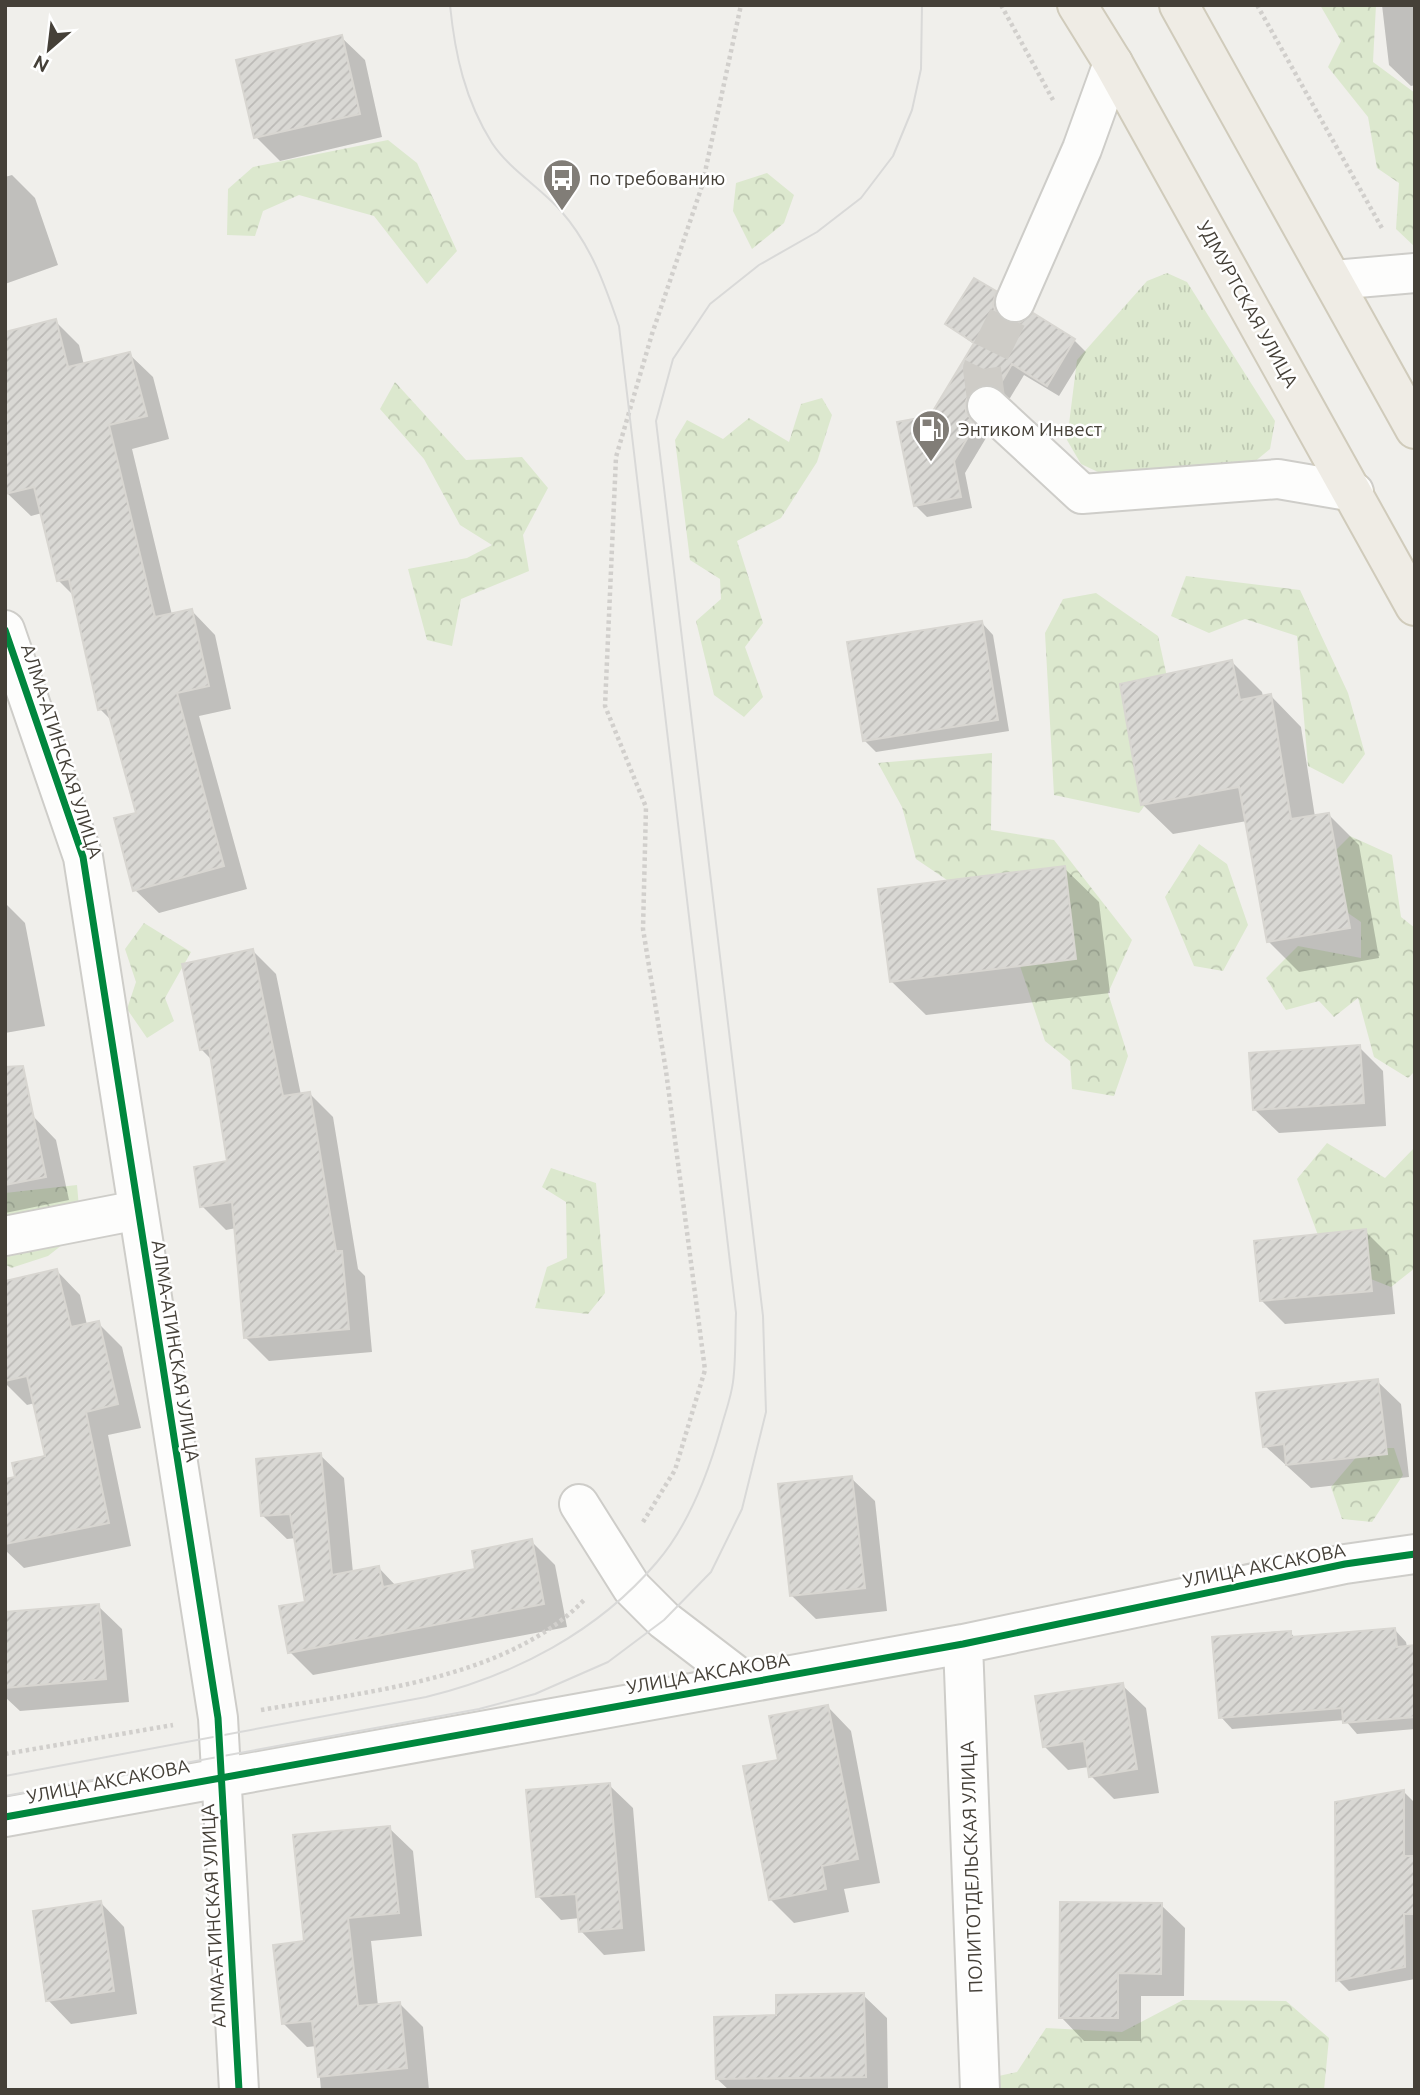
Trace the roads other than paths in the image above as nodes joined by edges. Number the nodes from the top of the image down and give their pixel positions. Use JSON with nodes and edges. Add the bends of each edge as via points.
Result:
{"nodes":[{"id":1,"x":1077,"y":5,"type":"edge"},
{"id":2,"x":1179,"y":5,"type":"edge"},
{"id":3,"x":1113,"y":63,"type":"junction"},
{"id":4,"x":1411,"y":273,"type":"edge"},
{"id":5,"x":1334,"y":280,"type":"junction"},
{"id":6,"x":1015,"y":302,"type":"tunnel mouth"},
{"id":7,"x":987,"y":406,"type":"tunnel mouth"},
{"id":8,"x":1415,"y":429,"type":"edge"},
{"id":9,"x":1354,"y":492,"type":"junction"},
{"id":10,"x":1415,"y":606,"type":"edge"},
{"id":11,"x":5,"y":630,"type":"edge"},
{"id":12,"x":138,"y":1210,"type":"junction"},
{"id":13,"x":5,"y":1236,"type":"edge"},
{"id":14,"x":579,"y":1504,"type":"dead end"},
{"id":15,"x":1415,"y":1554,"type":"edge"},
{"id":16,"x":962,"y":1644,"type":"junction"},
{"id":17,"x":744,"y":1682,"type":"junction"},
{"id":18,"x":220,"y":1775,"type":"junction"},
{"id":19,"x":5,"y":1816,"type":"edge"},
{"id":20,"x":239,"y":2090,"type":"edge"},
{"id":21,"x":980,"y":2090,"type":"edge"}],
"edges":[{"from":1,"to":3,"type":"main road","name":"УДМУРТСКАЯ УЛИЦА"},
{"from":2,"to":5,"type":"main road"},
{"from":3,"to":6,"type":"street","via":[[1082,149]]},
{"from":3,"to":9,"type":"main road","name":"УДМУРТСКАЯ УЛИЦА"},
{"from":4,"to":5,"type":"street"},
{"from":5,"to":8,"type":"main road"},
{"from":7,"to":9,"type":"street","via":[[1082,494],[1278,479]]},
{"from":9,"to":10,"type":"main road","name":"УДМУРТСКАЯ УЛИЦА"},
{"from":11,"to":12,"type":"street","name":"АЛМА-АТИНСКАЯ УЛИЦА","via":[[83,857]]},
{"from":12,"to":13,"type":"street"},
{"from":12,"to":18,"type":"street","name":"АЛМА-АТИНСКАЯ УЛИЦА","via":[[218,1718]]},
{"from":14,"to":17,"type":"street","via":[[632,1588],[664,1620]]},
{"from":15,"to":16,"type":"street","name":"УЛИЦА АКСАКОВА","via":[[1345,1564]]},
{"from":16,"to":17,"type":"street","name":"УЛИЦА АКСАКОВА"},
{"from":16,"to":21,"type":"street","name":"ПОЛИТОТДЕЛЬСКАЯ УЛИЦА"},
{"from":17,"to":18,"type":"street","name":"УЛИЦА АКСАКОВА"},
{"from":18,"to":19,"type":"street","name":"УЛИЦА АКСАКОВА"},
{"from":18,"to":20,"type":"street","name":"АЛМА-АТИНСКАЯ УЛИЦА"}]}
